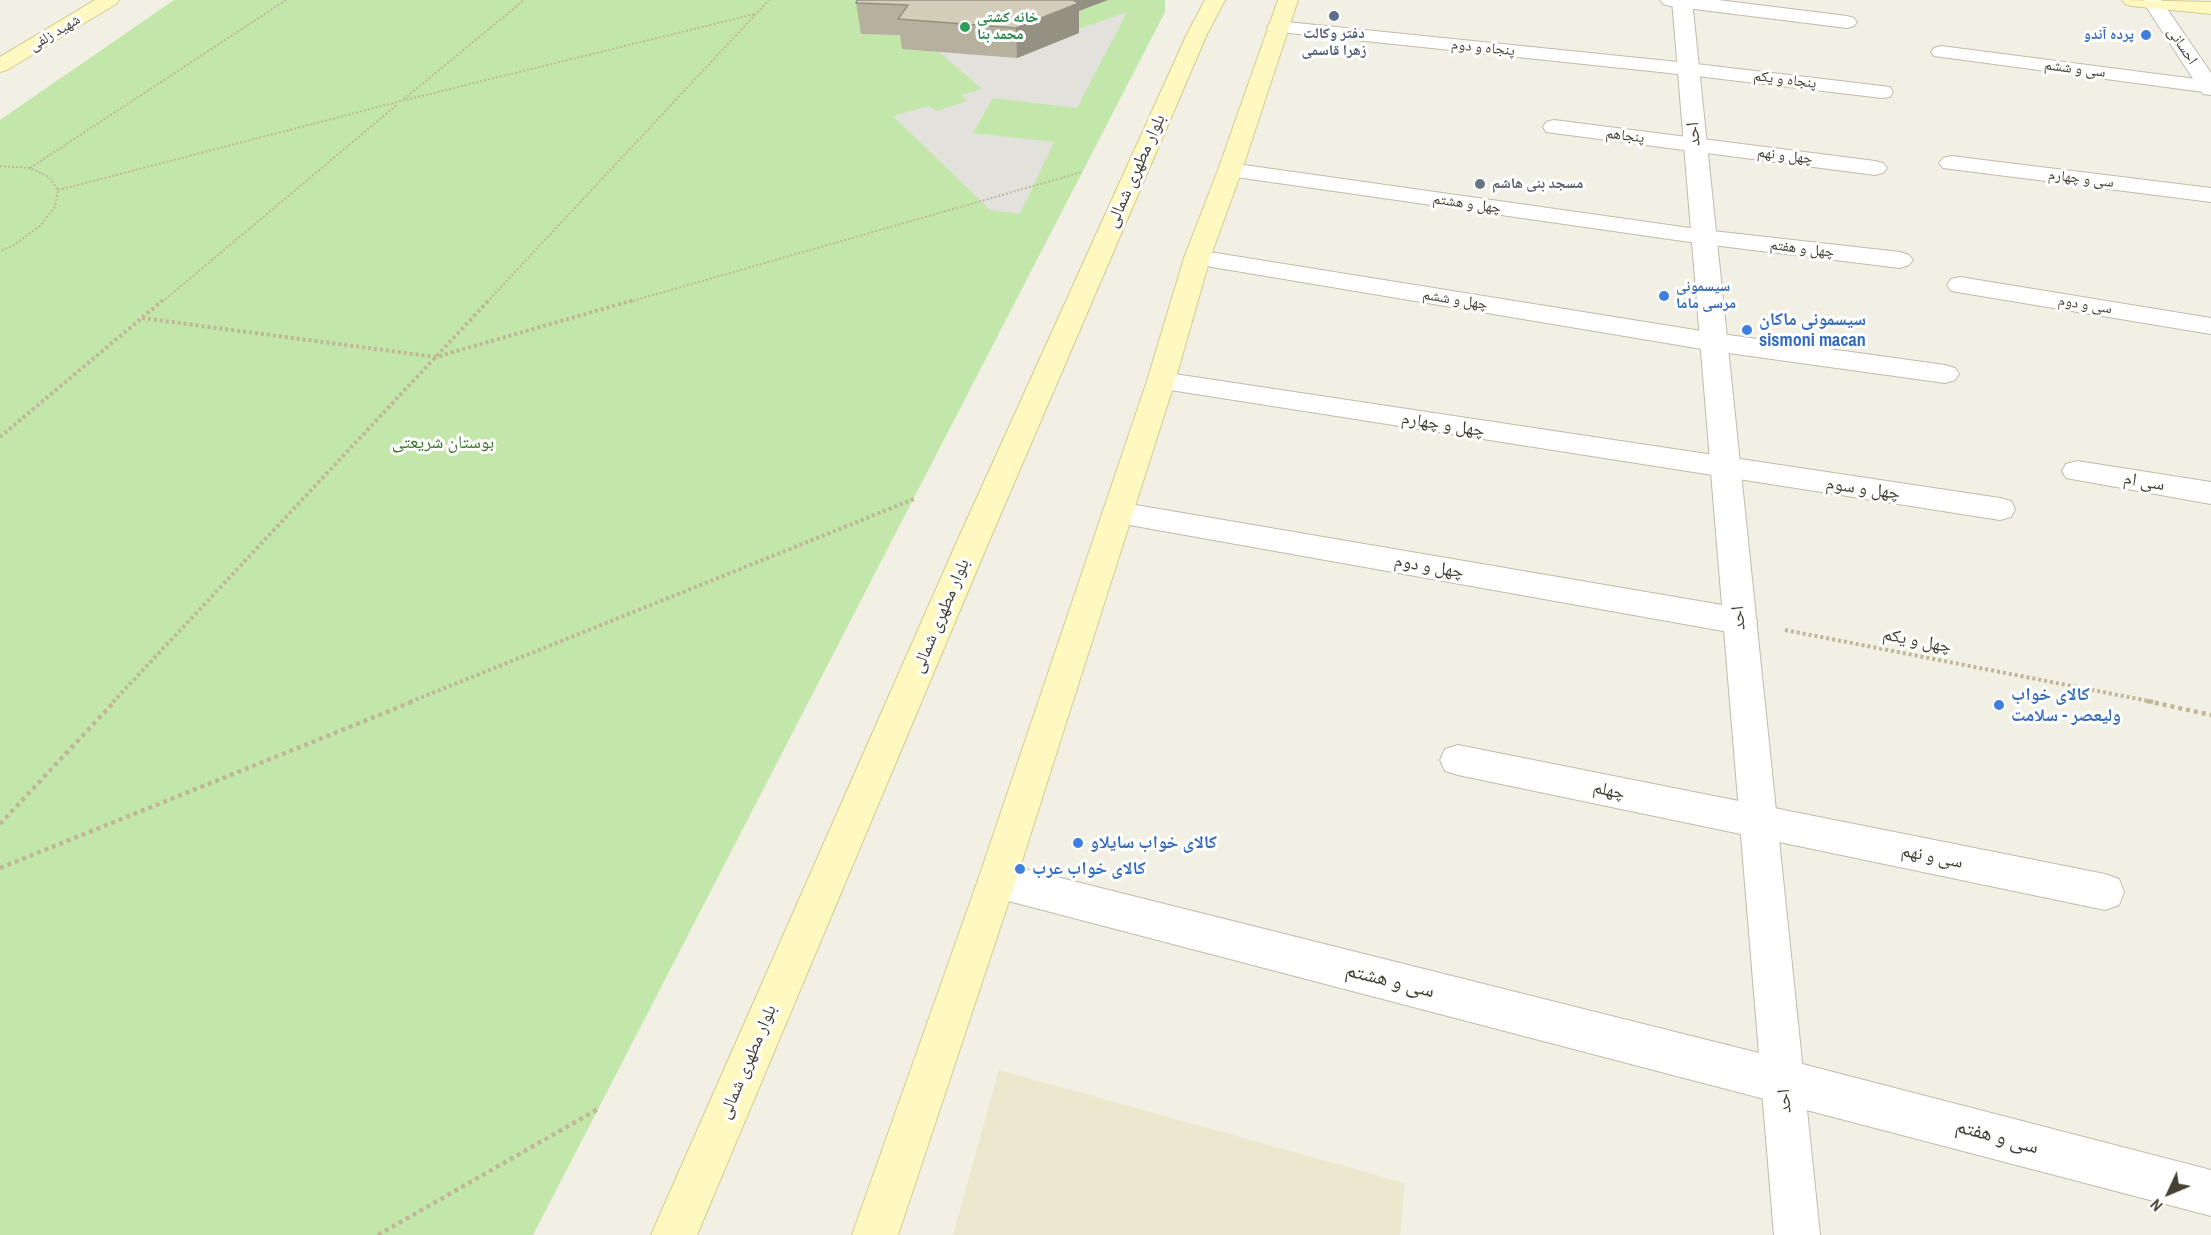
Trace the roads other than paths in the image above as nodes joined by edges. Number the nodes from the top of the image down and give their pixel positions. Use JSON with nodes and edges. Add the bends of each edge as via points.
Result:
{"nodes":[{"id":1,"x":109,"y":0,"type":"edge"},
{"id":2,"x":1195,"y":0,"type":"edge"},
{"id":3,"x":1215,"y":0,"type":"edge"},
{"id":4,"x":1678,"y":0,"type":"edge"},
{"id":5,"x":2132,"y":0,"type":"edge"},
{"id":6,"x":2153,"y":2,"type":"junction"},
{"id":7,"x":2211,"y":8,"type":"edge"},
{"id":8,"x":1290,"y":11,"type":"edge"},
{"id":9,"x":1847,"y":22,"type":"dead end"},
{"id":10,"x":1197,"y":34,"type":"junction"},
{"id":11,"x":1941,"y":52,"type":"dead end"},
{"id":12,"x":0,"y":66,"type":"edge"},
{"id":13,"x":1688,"y":69,"type":"junction"},
{"id":14,"x":2211,"y":88,"type":"edge"},
{"id":15,"x":1882,"y":92,"type":"dead end"},
{"id":16,"x":1554,"y":127,"type":"dead end"},
{"id":17,"x":1695,"y":144,"type":"junction"},
{"id":18,"x":1951,"y":163,"type":"dead end"},
{"id":19,"x":1875,"y":168,"type":"dead end"},
{"id":20,"x":1230,"y":170,"type":"junction"},
{"id":21,"x":2211,"y":195,"type":"edge"},
{"id":22,"x":1704,"y":237,"type":"junction"},
{"id":23,"x":1197,"y":258,"type":"junction"},
{"id":24,"x":1900,"y":260,"type":"dead end"},
{"id":25,"x":1960,"y":285,"type":"dead end"},
{"id":26,"x":2211,"y":326,"type":"edge"},
{"id":27,"x":1714,"y":342,"type":"junction"},
{"id":28,"x":1945,"y":374,"type":"dead end"},
{"id":29,"x":1161,"y":381,"type":"junction"},
{"id":30,"x":1726,"y":468,"type":"junction"},
{"id":31,"x":2077,"y":471,"type":"dead end"},
{"id":32,"x":2211,"y":493,"type":"edge"},
{"id":33,"x":2000,"y":509,"type":"dead end"},
{"id":34,"x":1118,"y":513,"type":"junction"},
{"id":35,"x":1740,"y":621,"type":"junction"},
{"id":36,"x":1458,"y":760,"type":"dead end"},
{"id":37,"x":1759,"y":822,"type":"junction"},
{"id":38,"x":997,"y":880,"type":"junction"},
{"id":39,"x":2105,"y":892,"type":"dead end"},
{"id":40,"x":1783,"y":1081,"type":"junction"},
{"id":41,"x":2211,"y":1193,"type":"edge"},
{"id":42,"x":674,"y":1235,"type":"edge"},
{"id":43,"x":875,"y":1235,"type":"edge"},
{"id":44,"x":1797,"y":1235,"type":"edge"}],
"edges":[{"from":1,"to":12,"type":"main road","name":"شهید زلفی"},
{"from":2,"to":10,"type":"main road"},
{"from":3,"to":10,"type":"main road","name":"بلوار مطهری شمالی"},
{"from":4,"to":9,"type":"street"},
{"from":4,"to":13,"type":"street","name":"احد"},
{"from":5,"to":6,"type":"main road"},
{"from":6,"to":7,"type":"main road"},
{"from":6,"to":14,"type":"street","name":"احسانی"},
{"from":8,"to":13,"type":"street","name":"پنجاه و دوم"},
{"from":8,"to":20,"type":"main road"},
{"from":10,"to":42,"type":"main road","name":"بلوار مطهری شمالی"},
{"from":11,"to":14,"type":"street","name":"سی و ششم"},
{"from":13,"to":15,"type":"street","name":"پنجاه و یکم"},
{"from":13,"to":17,"type":"street","name":"احد"},
{"from":16,"to":17,"type":"street","name":"پنجاهم"},
{"from":17,"to":19,"type":"street","name":"چهل و نهم"},
{"from":17,"to":22,"type":"street","name":"احد"},
{"from":18,"to":21,"type":"street","name":"سی و چهارم"},
{"from":20,"to":22,"type":"street","name":"چهل و هشتم"},
{"from":20,"to":23,"type":"main road"},
{"from":22,"to":24,"type":"street","name":"چهل و هفتم"},
{"from":22,"to":27,"type":"street","name":"احد"},
{"from":23,"to":27,"type":"street","name":"چهل و ششم"},
{"from":23,"to":29,"type":"main road"},
{"from":25,"to":26,"type":"street","name":"سی و دوم"},
{"from":27,"to":28,"type":"street","name":"چهل و ششم"},
{"from":27,"to":30,"type":"street","name":"احد"},
{"from":29,"to":30,"type":"street","name":"چهل و چهارم"},
{"from":29,"to":34,"type":"main road"},
{"from":30,"to":33,"type":"street","name":"چهل و سوم"},
{"from":30,"to":35,"type":"street","name":"احد"},
{"from":31,"to":32,"type":"street","name":"سی ام"},
{"from":34,"to":35,"type":"street","name":"چهل و دوم"},
{"from":34,"to":38,"type":"main road"},
{"from":35,"to":37,"type":"street","name":"احد"},
{"from":36,"to":37,"type":"street","name":"چهلم"},
{"from":37,"to":39,"type":"street","name":"سی و نهم"},
{"from":37,"to":40,"type":"street","name":"احد"},
{"from":38,"to":40,"type":"street","name":"سی و هشتم"},
{"from":38,"to":43,"type":"main road"},
{"from":40,"to":41,"type":"street","name":"سی و هفتم"},
{"from":40,"to":44,"type":"street","name":"احد"}]}
